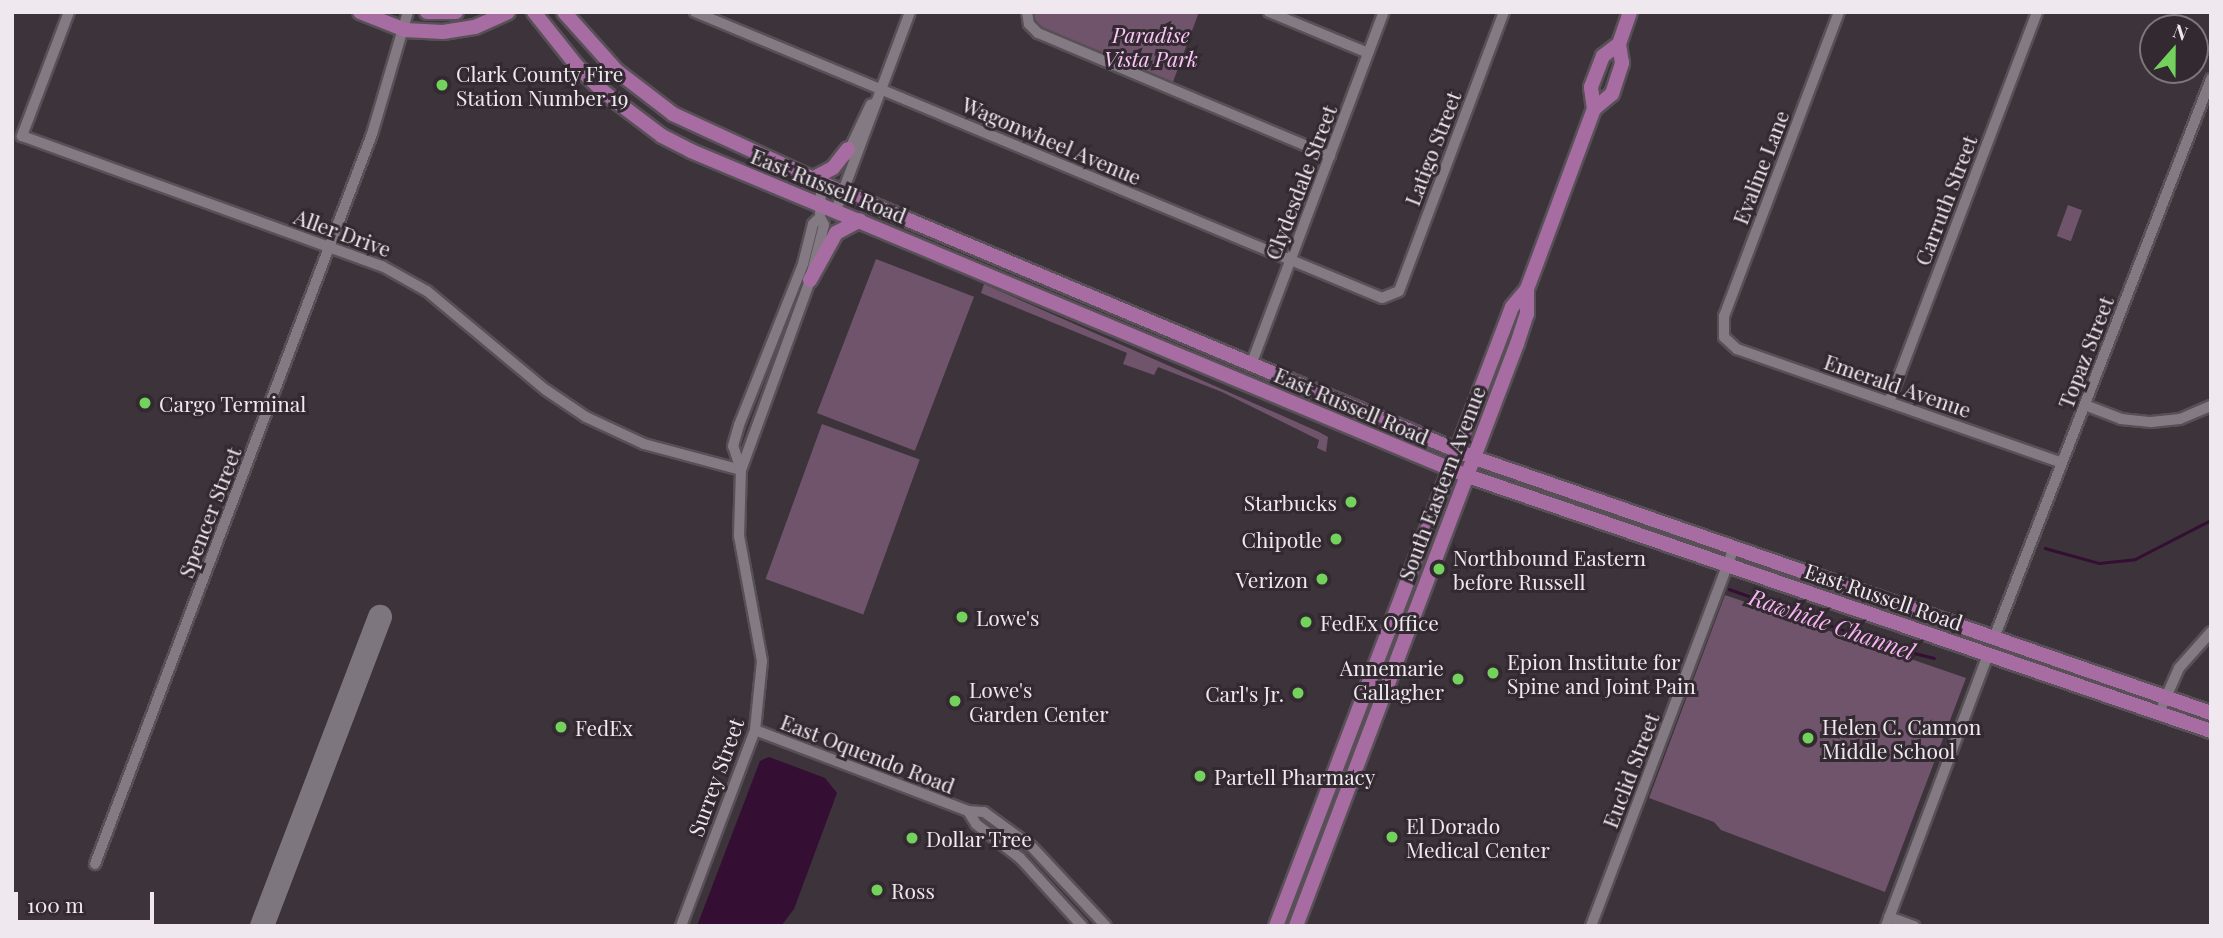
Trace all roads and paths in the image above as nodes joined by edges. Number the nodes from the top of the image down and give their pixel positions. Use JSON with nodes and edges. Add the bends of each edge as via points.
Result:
{"nodes":[{"id":1,"x":69,"y":12,"type":"edge"},
{"id":2,"x":360,"y":12,"type":"edge"},
{"id":3,"x":408,"y":12,"type":"edge"},
{"id":4,"x":427,"y":12,"type":"edge"},
{"id":5,"x":456,"y":12,"type":"edge"},
{"id":6,"x":508,"y":12,"type":"edge"},
{"id":7,"x":534,"y":12,"type":"edge"},
{"id":8,"x":564,"y":12,"type":"edge"},
{"id":9,"x":695,"y":12,"type":"edge"},
{"id":10,"x":910,"y":12,"type":"edge"},
{"id":11,"x":1027,"y":12,"type":"edge"},
{"id":12,"x":1269,"y":12,"type":"edge"},
{"id":13,"x":1384,"y":12,"type":"edge"},
{"id":14,"x":1504,"y":12,"type":"edge"},
{"id":15,"x":1630,"y":12,"type":"edge"},
{"id":16,"x":1839,"y":12,"type":"edge"},
{"id":17,"x":2037,"y":12,"type":"edge"},
{"id":18,"x":405,"y":30,"type":"junction"},
{"id":19,"x":1619,"y":44,"type":"junction"},
{"id":20,"x":1368,"y":53,"type":"junction"},
{"id":21,"x":2211,"y":79,"type":"edge"},
{"id":22,"x":880,"y":90,"type":"junction"},
{"id":23,"x":1594,"y":110,"type":"junction"},
{"id":24,"x":848,"y":149,"type":"junction"},
{"id":25,"x":1330,"y":156,"type":"junction"},
{"id":26,"x":818,"y":180,"type":"junction"},
{"id":27,"x":844,"y":185,"type":"junction"},
{"id":28,"x":820,"y":210,"type":"junction"},
{"id":29,"x":836,"y":210,"type":"junction"},
{"id":30,"x":860,"y":220,"type":"junction"},
{"id":31,"x":329,"y":247,"type":"junction"},
{"id":32,"x":1291,"y":260,"type":"junction"},
{"id":33,"x":810,"y":280,"type":"junction"},
{"id":34,"x":1527,"y":289,"type":"junction"},
{"id":35,"x":791,"y":295,"type":"junction"},
{"id":36,"x":1393,"y":296,"type":"joint"},
{"id":37,"x":1154,"y":324,"type":"junction"},
{"id":38,"x":1724,"y":337,"type":"joint"},
{"id":39,"x":1147,"y":341,"type":"junction"},
{"id":40,"x":781,"y":354,"type":"junction"},
{"id":41,"x":1251,"y":365,"type":"junction"},
{"id":42,"x":1889,"y":402,"type":"junction"},
{"id":43,"x":2085,"y":405,"type":"junction"},
{"id":44,"x":2211,"y":406,"type":"edge"},
{"id":45,"x":1458,"y":451,"type":"junction"},
{"id":46,"x":1472,"y":457,"type":"junction"},
{"id":47,"x":2062,"y":463,"type":"junction"},
{"id":48,"x":1450,"y":469,"type":"junction"},
{"id":49,"x":741,"y":470,"type":"junction"},
{"id":50,"x":1465,"y":475,"type":"junction"},
{"id":51,"x":1696,"y":535,"type":"junction"},
{"id":52,"x":1734,"y":548,"type":"junction"},
{"id":53,"x":1690,"y":551,"type":"junction"},
{"id":54,"x":1728,"y":564,"type":"junction"},
{"id":55,"x":2211,"y":632,"type":"edge"},
{"id":56,"x":1994,"y":638,"type":"junction"},
{"id":57,"x":1988,"y":654,"type":"junction"},
{"id":58,"x":2097,"y":674,"type":"junction"},
{"id":59,"x":2165,"y":697,"type":"junction"},
{"id":60,"x":2159,"y":713,"type":"junction"},
{"id":61,"x":2211,"y":713,"type":"edge"},
{"id":62,"x":755,"y":730,"type":"junction"},
{"id":63,"x":2211,"y":731,"type":"edge"},
{"id":64,"x":1345,"y":741,"type":"junction"},
{"id":65,"x":1364,"y":743,"type":"junction"},
{"id":66,"x":968,"y":811,"type":"junction"},
{"id":67,"x":95,"y":864,"type":"dead end"},
{"id":68,"x":1887,"y":921,"type":"edge"},
{"id":69,"x":681,"y":926,"type":"edge"},
{"id":70,"x":1082,"y":926,"type":"edge"},
{"id":71,"x":1106,"y":926,"type":"edge"},
{"id":72,"x":1276,"y":926,"type":"edge"},
{"id":73,"x":1296,"y":926,"type":"edge"},
{"id":74,"x":1591,"y":926,"type":"edge"},
{"id":75,"x":1914,"y":926,"type":"edge"}],
"edges":[{"from":1,"to":31,"type":"street","name":"Aller Drive","via":[[22,136]]},
{"from":2,"to":18,"type":"main road"},
{"from":3,"to":18,"type":"street","name":"Spencer Street"},
{"from":4,"to":5,"type":"main road"},
{"from":6,"to":18,"type":"main road","via":[[475,27],[443,32]]},
{"from":7,"to":28,"type":"main road","name":"East Russell Road","via":[[577,66],[662,136]]},
{"from":8,"to":26,"type":"main road","name":"East Russell Road","via":[[617,71],[673,114]]},
{"from":9,"to":22,"type":"street","name":"Wagonwheel Avenue"},
{"from":10,"to":22,"type":"street"},
{"from":11,"to":25,"type":"street","via":[[1028,24],[1038,33]]},
{"from":12,"to":20,"type":"street"},
{"from":13,"to":20,"type":"street","name":"Clydesdale Street"},
{"from":14,"to":36,"type":"street","name":"Latigo Street"},
{"from":15,"to":19,"type":"main road","name":"South Eastern Avenue"},
{"from":16,"to":38,"type":"street","name":"Evaline Lane","via":[[1724,316]]},
{"from":17,"to":42,"type":"street","name":"Carruth Street"},
{"from":18,"to":31,"type":"street","name":"Spencer Street"},
{"from":19,"to":23,"type":"main road","name":"South Eastern Avenue","via":[[1622,63],[1612,94]]},
{"from":19,"to":23,"type":"main road","name":"South Eastern Avenue","via":[[1603,56],[1591,87]]},
{"from":20,"to":25,"type":"street","name":"Clydesdale Street"},
{"from":21,"to":43,"type":"street","name":"Topaz Street"},
{"from":22,"to":24,"type":"street"},
{"from":22,"to":27,"type":"street"},
{"from":22,"to":32,"type":"street","name":"Wagonwheel Avenue"},
{"from":23,"to":34,"type":"main road","name":"South Eastern Avenue"},
{"from":24,"to":26,"type":"main road"},
{"from":24,"to":27,"type":"street"},
{"from":25,"to":32,"type":"street","name":"Clydesdale Street"},
{"from":26,"to":27,"type":"main road","name":"East Russell Road"},
{"from":26,"to":28,"type":"street","name":"Surrey Street"},
{"from":27,"to":29,"type":"street"},
{"from":27,"to":37,"type":"main road","name":"East Russell Road"},
{"from":28,"to":29,"type":"main road","name":"East Russell Road"},
{"from":28,"to":33,"type":"street","name":"Surrey Street","via":[[824,225]]},
{"from":28,"to":35,"type":"street","name":"Surrey Street"},
{"from":29,"to":30,"type":"main road","name":"East Russell Road"},
{"from":30,"to":33,"type":"main road","via":[[836,233]]},
{"from":30,"to":39,"type":"main road","name":"East Russell Road"},
{"from":31,"to":49,"type":"street","name":"Aller Drive","via":[[382,266],[426,290],[586,416],[644,444]]},
{"from":31,"to":67,"type":"street","name":"Spencer Street"},
{"from":32,"to":36,"type":"street","name":"Wagonwheel Avenue","via":[[1373,297]]},
{"from":32,"to":41,"type":"street","name":"Clydesdale Street"},
{"from":33,"to":40,"type":"street","name":"Surrey Street"},
{"from":34,"to":45,"type":"main road","name":"South Eastern Avenue","via":[[1512,307]]},
{"from":34,"to":46,"type":"main road","name":"South Eastern Avenue","via":[[1527,314]]},
{"from":35,"to":40,"type":"street","via":[[776,342]]},
{"from":35,"to":49,"type":"street","name":"Surrey Street","via":[[739,425],[733,446]]},
{"from":37,"to":39,"type":"main road"},
{"from":37,"to":41,"type":"main road","name":"East Russell Road"},
{"from":38,"to":42,"type":"street","name":"Emerald Avenue","via":[[1737,349]]},
{"from":39,"to":48,"type":"main road","name":"East Russell Road"},
{"from":40,"to":49,"type":"street","name":"Surrey Street"},
{"from":41,"to":45,"type":"main road","name":"East Russell Road"},
{"from":42,"to":47,"type":"street","name":"Emerald Avenue"},
{"from":43,"to":44,"type":"street","via":[[2121,419],[2151,422],[2180,419]]},
{"from":43,"to":47,"type":"street","name":"Topaz Street"},
{"from":45,"to":46,"type":"main road","name":"East Russell Road"},
{"from":45,"to":48,"type":"main road","name":"South Eastern Avenue"},
{"from":46,"to":50,"type":"main road","name":"South Eastern Avenue"},
{"from":46,"to":51,"type":"main road","name":"East Russell Road"},
{"from":47,"to":56,"type":"street","name":"Topaz Street"},
{"from":48,"to":50,"type":"main road","name":"East Russell Road"},
{"from":48,"to":64,"type":"main road","name":"South Eastern Avenue"},
{"from":49,"to":62,"type":"street","name":"Surrey Street","via":[[740,545],[761,651]]},
{"from":50,"to":53,"type":"main road","name":"East Russell Road"},
{"from":50,"to":65,"type":"main road","name":"South Eastern Avenue"},
{"from":51,"to":52,"type":"main road","name":"East Russell Road"},
{"from":51,"to":53,"type":"main road"},
{"from":52,"to":54,"type":"street","name":"Euclid Street"},
{"from":52,"to":56,"type":"main road","name":"East Russell Road"},
{"from":53,"to":54,"type":"main road","name":"East Russell Road"},
{"from":54,"to":57,"type":"main road","name":"East Russell Road"},
{"from":54,"to":74,"type":"street","name":"Euclid Street"},
{"from":55,"to":59,"type":"street","via":[[2179,668]]},
{"from":56,"to":58,"type":"main road","name":"East Russell Road"},
{"from":57,"to":58,"type":"main road","via":[[2012,652],[2081,674]]},
{"from":57,"to":60,"type":"main road","name":"East Russell Road"},
{"from":57,"to":68,"type":"street"},
{"from":58,"to":59,"type":"main road","name":"East Russell Road"},
{"from":59,"to":60,"type":"street"},
{"from":59,"to":61,"type":"main road","name":"East Russell Road"},
{"from":60,"to":63,"type":"main road","name":"East Russell Road"},
{"from":62,"to":66,"type":"street","name":"East Oquendo Road"},
{"from":62,"to":69,"type":"street","name":"Surrey Street"},
{"from":64,"to":65,"type":"main road"},
{"from":64,"to":72,"type":"main road","name":"South Eastern Avenue"},
{"from":65,"to":73,"type":"main road","name":"South Eastern Avenue"},
{"from":66,"to":70,"type":"street","name":"East Oquendo Road","via":[[976,824],[1020,858]]},
{"from":66,"to":71,"type":"street","name":"East Oquendo Road","via":[[984,812],[1012,830]]},
{"from":68,"to":75,"type":"street"}]}
